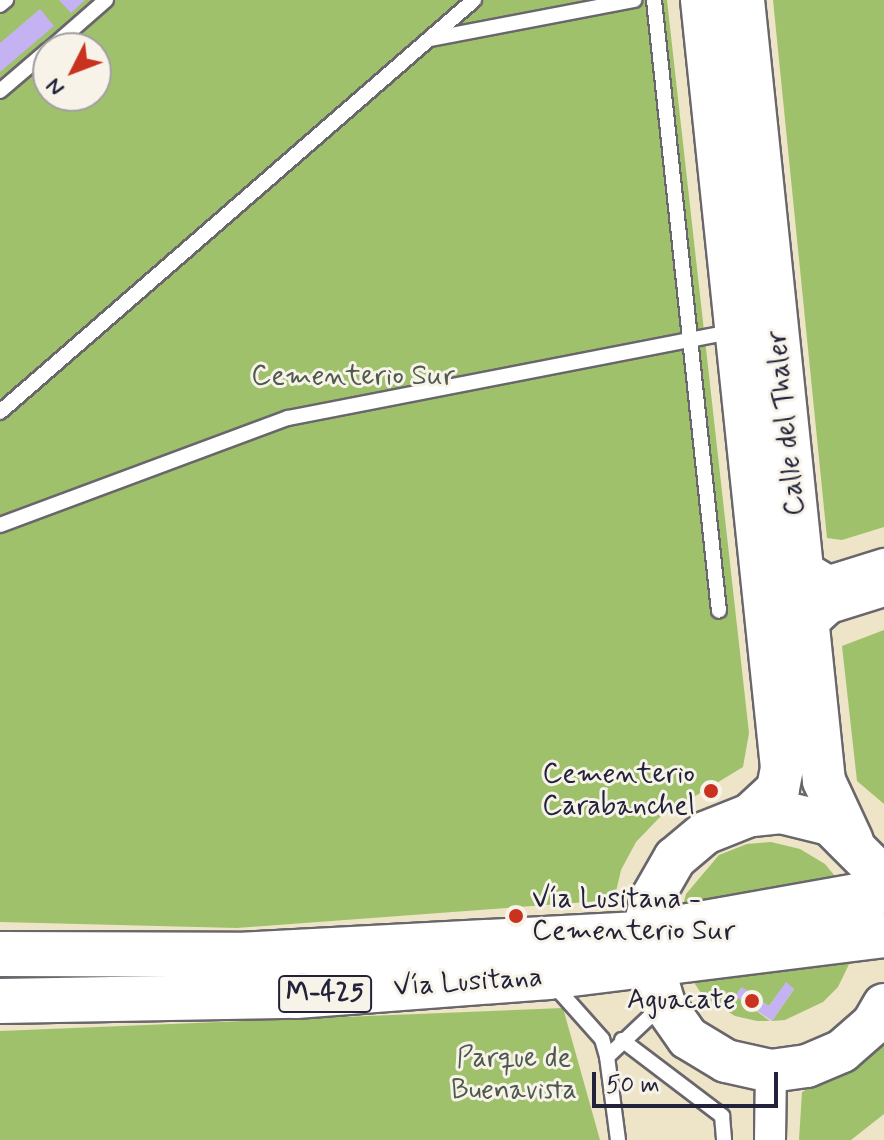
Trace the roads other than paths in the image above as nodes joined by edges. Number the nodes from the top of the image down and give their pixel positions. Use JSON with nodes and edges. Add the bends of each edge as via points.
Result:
{"nodes":[{"id":1,"x":6,"y":0,"type":"edge"},
{"id":2,"x":106,"y":0,"type":"edge"},
{"id":3,"x":474,"y":0,"type":"edge"},
{"id":4,"x":634,"y":0,"type":"edge"},
{"id":5,"x":654,"y":0,"type":"edge"},
{"id":6,"x":702,"y":0,"type":"edge"},
{"id":7,"x":743,"y":0,"type":"edge"},
{"id":8,"x":0,"y":5,"type":"edge"},
{"id":9,"x":69,"y":32,"type":"edge"},
{"id":10,"x":429,"y":39,"type":"junction"},
{"id":11,"x":32,"y":64,"type":"edge"},
{"id":12,"x":0,"y":91,"type":"edge"},
{"id":13,"x":738,"y":331,"type":"junction"},
{"id":14,"x":690,"y":340,"type":"junction"},
{"id":15,"x":0,"y":412,"type":"edge"},
{"id":16,"x":0,"y":525,"type":"edge"},
{"id":17,"x":884,"y":564,"type":"edge"},
{"id":18,"x":802,"y":565,"type":"junction"},
{"id":19,"x":884,"y":591,"type":"edge"},
{"id":20,"x":719,"y":611,"type":"dead end"},
{"id":21,"x":808,"y":628,"type":"junction"},
{"id":22,"x":750,"y":815,"type":"junction"},
{"id":23,"x":852,"y":841,"type":"junction"},
{"id":24,"x":884,"y":878,"type":"edge"},
{"id":25,"x":884,"y":891,"type":"edge"},
{"id":26,"x":884,"y":935,"type":"edge"},
{"id":27,"x":0,"y":954,"type":"edge"},
{"id":28,"x":652,"y":968,"type":"junction"},
{"id":29,"x":548,"y":977,"type":"junction"},
{"id":30,"x":0,"y":1001,"type":"edge"},
{"id":31,"x":884,"y":1005,"type":"edge"},
{"id":32,"x":622,"y":1040,"type":"junction"},
{"id":33,"x":607,"y":1057,"type":"junction"},
{"id":34,"x":771,"y":1071,"type":"junction"},
{"id":35,"x":618,"y":1140,"type":"edge"},
{"id":36,"x":724,"y":1140,"type":"edge"},
{"id":37,"x":770,"y":1140,"type":"edge"}],
"edges":[{"from":1,"to":8,"type":"lane"},
{"from":2,"to":9,"type":"lane"},
{"from":3,"to":10,"type":"lane"},
{"from":4,"to":10,"type":"lane"},
{"from":5,"to":14,"type":"lane"},
{"from":6,"to":13,"type":"street","name":"Calle del Thaler"},
{"from":7,"to":18,"type":"street","name":"Calle del Thaler"},
{"from":10,"to":15,"type":"lane"},
{"from":11,"to":12,"type":"lane"},
{"from":13,"to":14,"type":"lane"},
{"from":13,"to":22,"type":"street","name":"Calle del Thaler","via":[[782,768],[778,789]]},
{"from":14,"to":16,"type":"lane","via":[[288,418]]},
{"from":14,"to":20,"type":"lane"},
{"from":17,"to":18,"type":"street","via":[[829,581]]},
{"from":18,"to":21,"type":"street","name":"Calle del Thaler"},
{"from":19,"to":21,"type":"street","via":[[830,608]]},
{"from":21,"to":23,"type":"street","name":"Calle del Thaler","via":[[824,781]]},
{"from":22,"to":23,"type":"street","via":[[804,814]]},
{"from":22,"to":28,"type":"street","via":[[705,833],[675,858],[652,898]]},
{"from":23,"to":24,"type":"street"},
{"from":25,"to":28,"type":"main road","number":"M-425"},
{"from":26,"to":28,"type":"main road","number":"M-425"},
{"from":27,"to":28,"type":"main road","name":"Vía Lusitana","number":"M-425","via":[[253,955]]},
{"from":28,"to":29,"type":"main road","name":"Vía Lusitana","number":"M-425"},
{"from":28,"to":32,"type":"lane"},
{"from":28,"to":34,"type":"street","via":[[688,1038],[726,1061]]},
{"from":29,"to":30,"type":"main road","name":"Vía Lusitana","number":"M-425","via":[[296,996]]},
{"from":29,"to":33,"type":"lane","via":[[602,1039]]},
{"from":31,"to":34,"type":"street","via":[[873,1024],[842,1051],[807,1066]]},
{"from":32,"to":33,"type":"lane"},
{"from":32,"to":36,"type":"lane","via":[[722,1116]]},
{"from":33,"to":35,"type":"lane"},
{"from":34,"to":37,"type":"street"}]}
